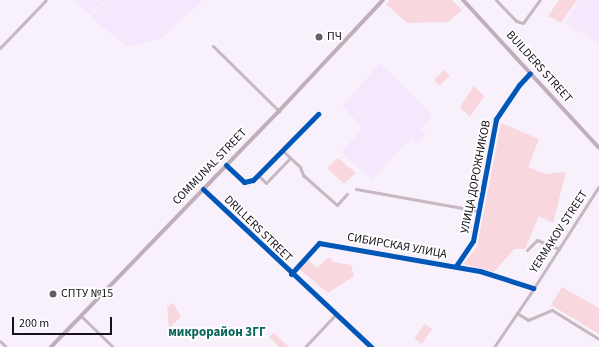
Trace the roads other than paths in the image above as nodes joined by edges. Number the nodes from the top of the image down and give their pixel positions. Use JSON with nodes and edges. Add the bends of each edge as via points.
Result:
{"nodes":[{"id":1,"x":46,"y":0,"type":"edge"},
{"id":2,"x":383,"y":0,"type":"edge"},
{"id":3,"x":463,"y":0,"type":"edge"},
{"id":4,"x":496,"y":0,"type":"edge"},
{"id":5,"x":540,"y":0,"type":"edge"},
{"id":6,"x":213,"y":46,"type":"dead end"},
{"id":7,"x":0,"y":48,"type":"edge"},
{"id":8,"x":530,"y":73,"type":"junction"},
{"id":9,"x":279,"y":111,"type":"junction"},
{"id":10,"x":318,"y":114,"type":"dead end"},
{"id":11,"x":599,"y":148,"type":"edge"},
{"id":12,"x":282,"y":150,"type":"junction"},
{"id":13,"x":290,"y":158,"type":"junction"},
{"id":14,"x":226,"y":165,"type":"junction"},
{"id":15,"x":258,"y":175,"type":"junction"},
{"id":16,"x":599,"y":186,"type":"edge"},
{"id":17,"x":203,"y":189,"type":"junction"},
{"id":18,"x":356,"y":189,"type":"dead end"},
{"id":19,"x":347,"y":194,"type":"dead end"},
{"id":20,"x":479,"y":211,"type":"junction"},
{"id":21,"x":559,"y":249,"type":"junction"},
{"id":22,"x":527,"y":250,"type":"dead end"},
{"id":23,"x":456,"y":266,"type":"junction"},
{"id":24,"x":291,"y":274,"type":"junction"},
{"id":25,"x":533,"y":288,"type":"junction"},
{"id":26,"x":517,"y":313,"type":"junction"},
{"id":27,"x":335,"y":315,"type":"junction"},
{"id":28,"x":82,"y":316,"type":"junction"},
{"id":29,"x":599,"y":339,"type":"edge"},
{"id":30,"x":0,"y":341,"type":"edge"},
{"id":31,"x":6,"y":347,"type":"edge"},
{"id":32,"x":51,"y":347,"type":"edge"},
{"id":33,"x":113,"y":347,"type":"edge"},
{"id":34,"x":305,"y":347,"type":"edge"},
{"id":35,"x":371,"y":347,"type":"edge"},
{"id":36,"x":494,"y":347,"type":"edge"}],
"edges":[{"from":1,"to":7,"type":"street"},
{"from":2,"to":9,"type":"main road","name":"COMMUNAL STREET"},
{"from":3,"to":8,"type":"main road","name":"BUILDERS STREET"},
{"from":4,"to":5,"type":"street","via":[[516,21],[523,23]]},
{"from":6,"to":9,"type":"street"},
{"from":8,"to":11,"type":"main road","name":"BUILDERS STREET"},
{"from":8,"to":20,"type":"street","name":"УЛИЦА ДОРОЖНИКОВ","via":[[496,119]]},
{"from":9,"to":14,"type":"main road","name":"COMMUNAL STREET"},
{"from":10,"to":12,"type":"street"},
{"from":12,"to":13,"type":"street"},
{"from":12,"to":15,"type":"street"},
{"from":13,"to":15,"type":"street","via":[[266,183]]},
{"from":13,"to":19,"type":"street","via":[[300,167],[303,175],[337,205]]},
{"from":14,"to":15,"type":"street","via":[[244,182],[253,180]]},
{"from":14,"to":17,"type":"main road","name":"COMMUNAL STREET"},
{"from":16,"to":21,"type":"street","name":"YERMAKOV STREET"},
{"from":17,"to":24,"type":"street","name":"DRILLERS STREET"},
{"from":17,"to":28,"type":"main road","name":"COMMUNAL STREET"},
{"from":18,"to":20,"type":"street"},
{"from":20,"to":23,"type":"street","name":"УЛИЦА ДОРОЖНИКОВ","via":[[473,241]]},
{"from":21,"to":22,"type":"street","via":[[537,240]]},
{"from":21,"to":25,"type":"street","name":"YERMAKOV STREET"},
{"from":23,"to":24,"type":"street","name":"СИБИРСКАЯ УЛИЦА","via":[[319,243]]},
{"from":23,"to":25,"type":"street","name":"СИБИРСКАЯ УЛИЦА","via":[[495,274]]},
{"from":24,"to":27,"type":"street","name":"DRILLERS STREET"},
{"from":25,"to":26,"type":"street","name":"YERMAKOV STREET"},
{"from":26,"to":29,"type":"street","via":[[528,320],[552,310]]},
{"from":26,"to":36,"type":"street","name":"YERMAKOV STREET"},
{"from":27,"to":34,"type":"street"},
{"from":27,"to":35,"type":"street","name":"DRILLERS STREET"},
{"from":28,"to":32,"type":"main road","name":"COMMUNAL STREET"},
{"from":28,"to":33,"type":"street"},
{"from":30,"to":31,"type":"street"}]}
